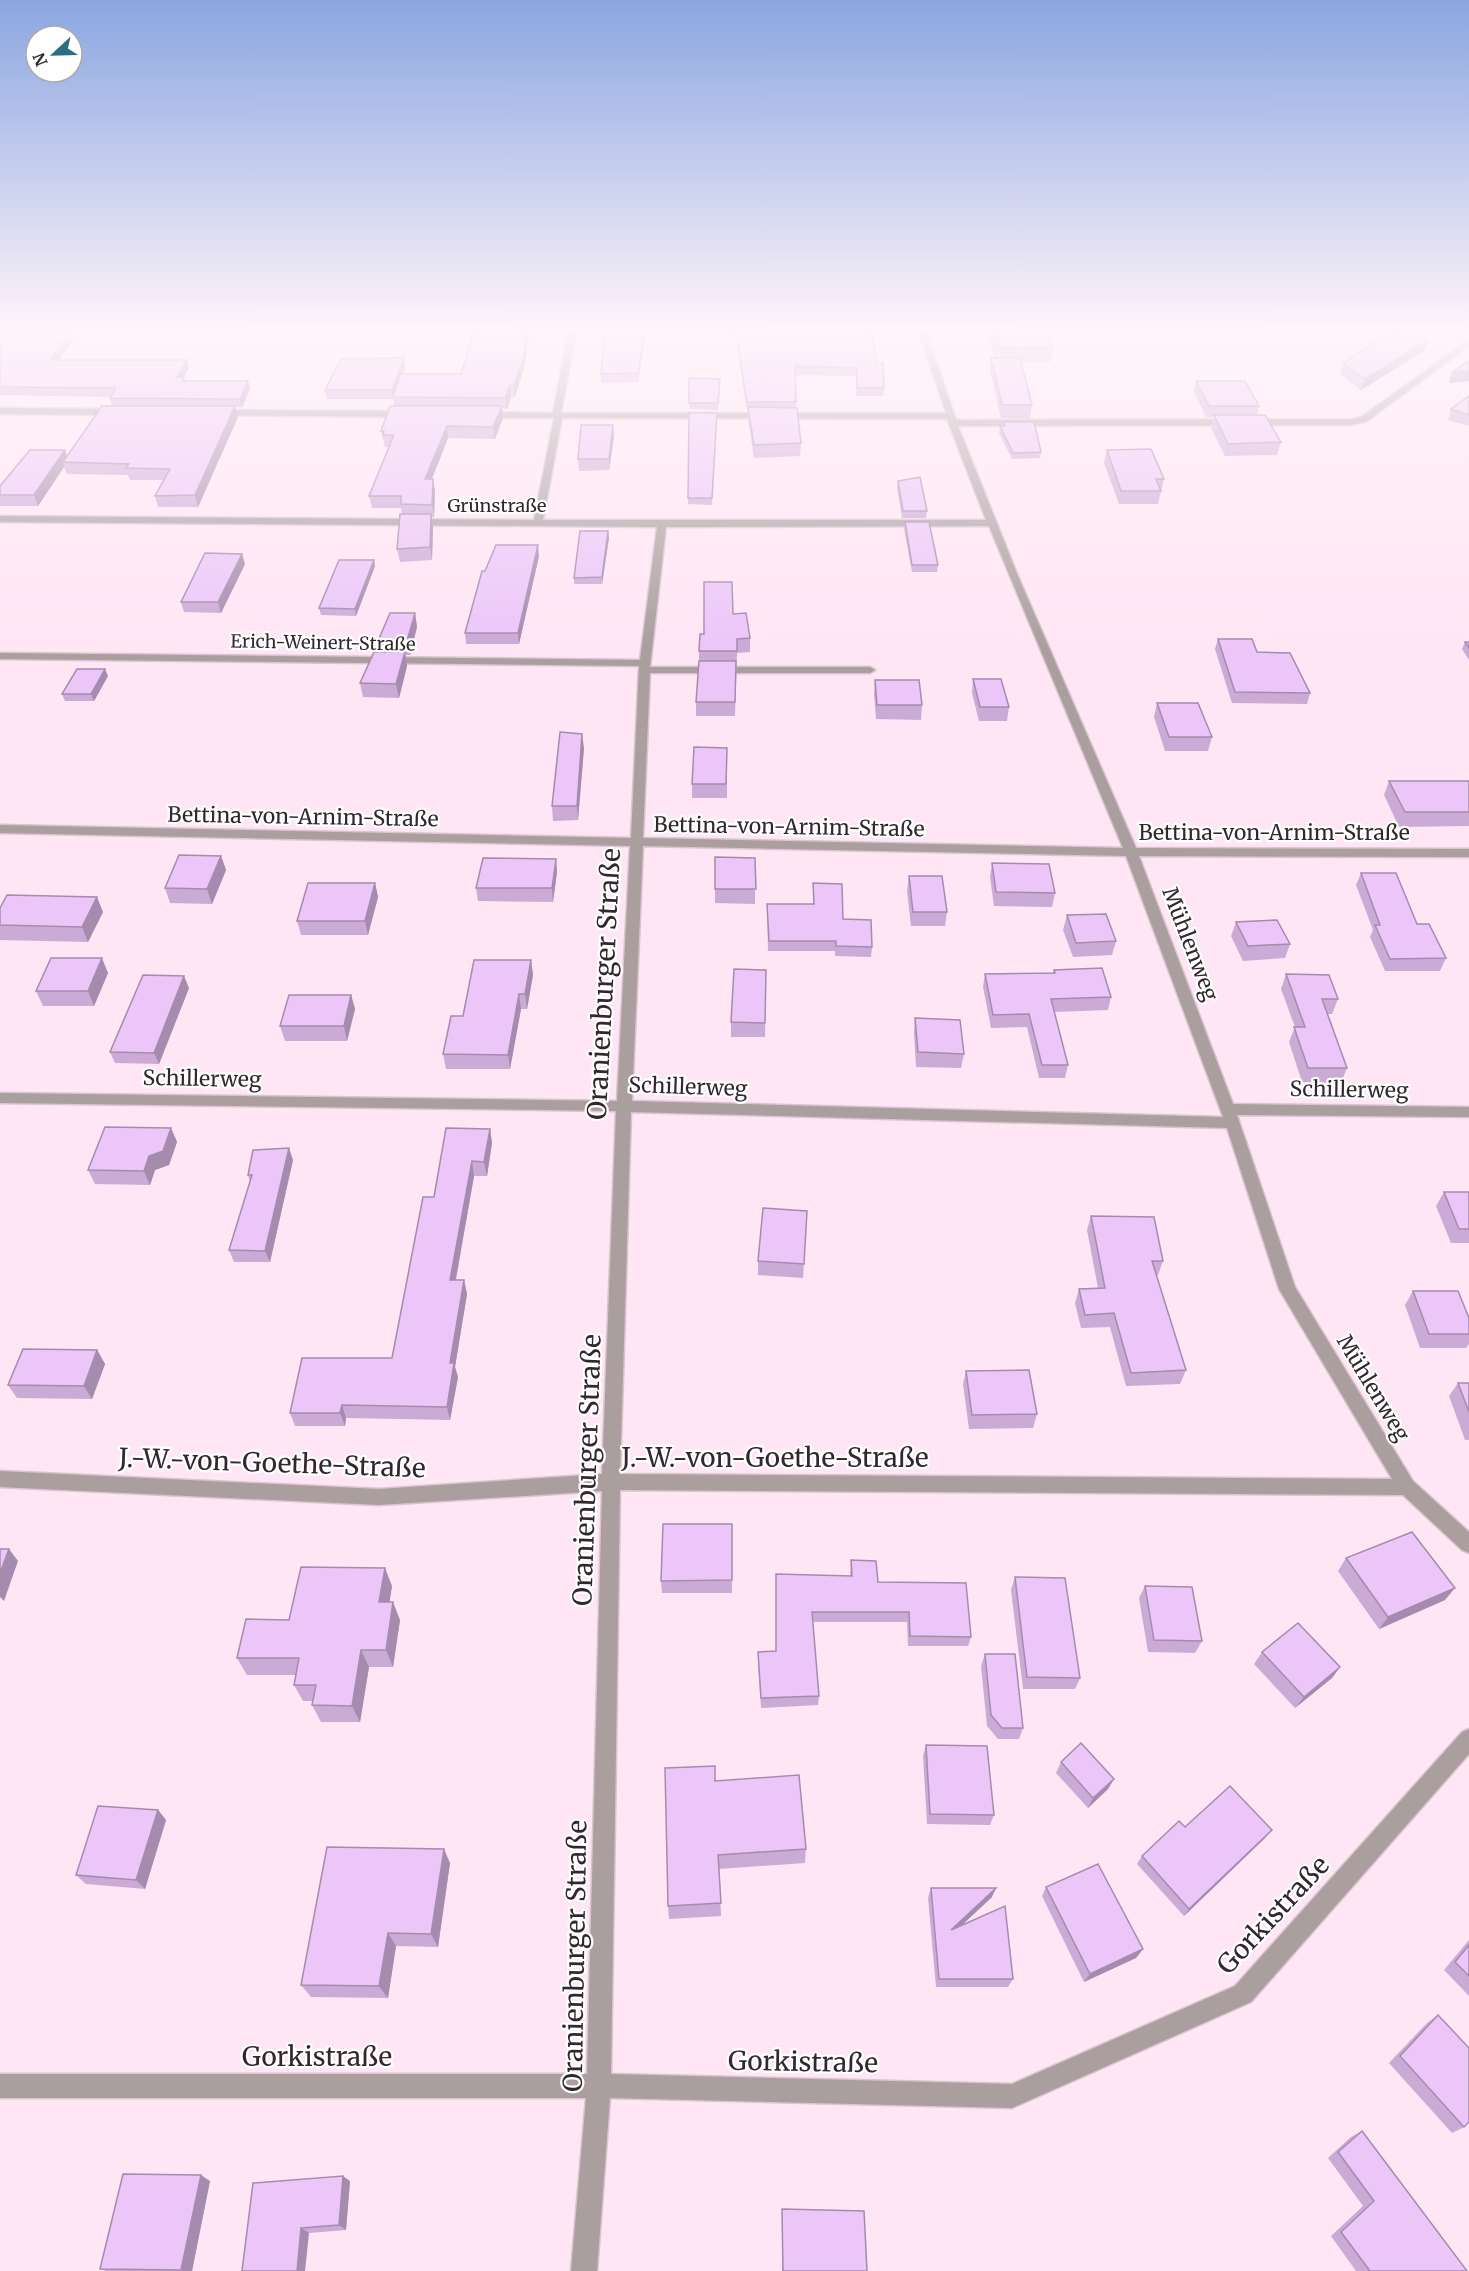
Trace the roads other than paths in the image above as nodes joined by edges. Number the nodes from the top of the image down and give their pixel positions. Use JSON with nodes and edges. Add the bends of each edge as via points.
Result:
{"nodes":[{"id":1,"x":555,"y":433,"type":"edge"},
{"id":2,"x":958,"y":433,"type":"edge"},
{"id":3,"x":0,"y":519,"type":"edge"},
{"id":4,"x":538,"y":522,"type":"junction"},
{"id":5,"x":994,"y":523,"type":"junction"},
{"id":6,"x":662,"y":524,"type":"junction"},
{"id":7,"x":0,"y":656,"type":"edge"},
{"id":8,"x":646,"y":666,"type":"junction"},
{"id":9,"x":870,"y":670,"type":"dead end"},
{"id":10,"x":0,"y":829,"type":"edge"},
{"id":11,"x":636,"y":844,"type":"junction"},
{"id":12,"x":1131,"y":852,"type":"junction"},
{"id":13,"x":1469,"y":853,"type":"edge"},
{"id":14,"x":0,"y":1098,"type":"edge"},
{"id":15,"x":624,"y":1106,"type":"junction"},
{"id":16,"x":1469,"y":1112,"type":"edge"},
{"id":17,"x":1230,"y":1116,"type":"junction"},
{"id":18,"x":0,"y":1479,"type":"edge"},
{"id":19,"x":611,"y":1482,"type":"junction"},
{"id":20,"x":1407,"y":1487,"type":"junction"},
{"id":21,"x":1469,"y":1544,"type":"edge"},
{"id":22,"x":1469,"y":1739,"type":"edge"},
{"id":23,"x":0,"y":2086,"type":"edge"},
{"id":24,"x":599,"y":2086,"type":"junction"},
{"id":25,"x":584,"y":2271,"type":"edge"}],
"edges":[{"from":1,"to":4,"type":"street"},
{"from":2,"to":5,"type":"street","name":"Mühlenweg"},
{"from":3,"to":4,"type":"street","name":"Grünstraße"},
{"from":4,"to":6,"type":"street","name":"Grünstraße"},
{"from":5,"to":6,"type":"street","name":"Grünstraße"},
{"from":5,"to":12,"type":"street","name":"Mühlenweg"},
{"from":6,"to":8,"type":"street","name":"Oranienburger Straße"},
{"from":7,"to":8,"type":"street","name":"Erich-Weinert-Straße"},
{"from":8,"to":9,"type":"street"},
{"from":8,"to":11,"type":"street","name":"Oranienburger Straße"},
{"from":10,"to":11,"type":"street","name":"Bettina-von-Arnim-Straße"},
{"from":11,"to":12,"type":"street","name":"Bettina-von-Arnim-Straße"},
{"from":11,"to":15,"type":"street","name":"Oranienburger Straße"},
{"from":12,"to":13,"type":"street","name":"Bettina-von-Arnim-Straße"},
{"from":12,"to":17,"type":"street","name":"Mühlenweg"},
{"from":14,"to":15,"type":"street","name":"Schillerweg"},
{"from":15,"to":17,"type":"street","name":"Schillerweg"},
{"from":15,"to":19,"type":"street","name":"Oranienburger Straße"},
{"from":16,"to":17,"type":"street","name":"Schillerweg"},
{"from":17,"to":20,"type":"street","name":"Mühlenweg","via":[[1287,1289]]},
{"from":18,"to":19,"type":"street","name":"J.-W.-von-Goethe-Straße","via":[[379,1497]]},
{"from":19,"to":20,"type":"street","name":"J.-W.-von-Goethe-Straße"},
{"from":19,"to":24,"type":"street","name":"Oranienburger Straße"},
{"from":20,"to":21,"type":"street","name":"Mühlenweg"},
{"from":22,"to":24,"type":"street","name":"Gorkistraße","via":[[1242,1994],[1012,2096]]},
{"from":23,"to":24,"type":"street","name":"Gorkistraße"},
{"from":24,"to":25,"type":"street","name":"Oranienburger Straße"}]}
